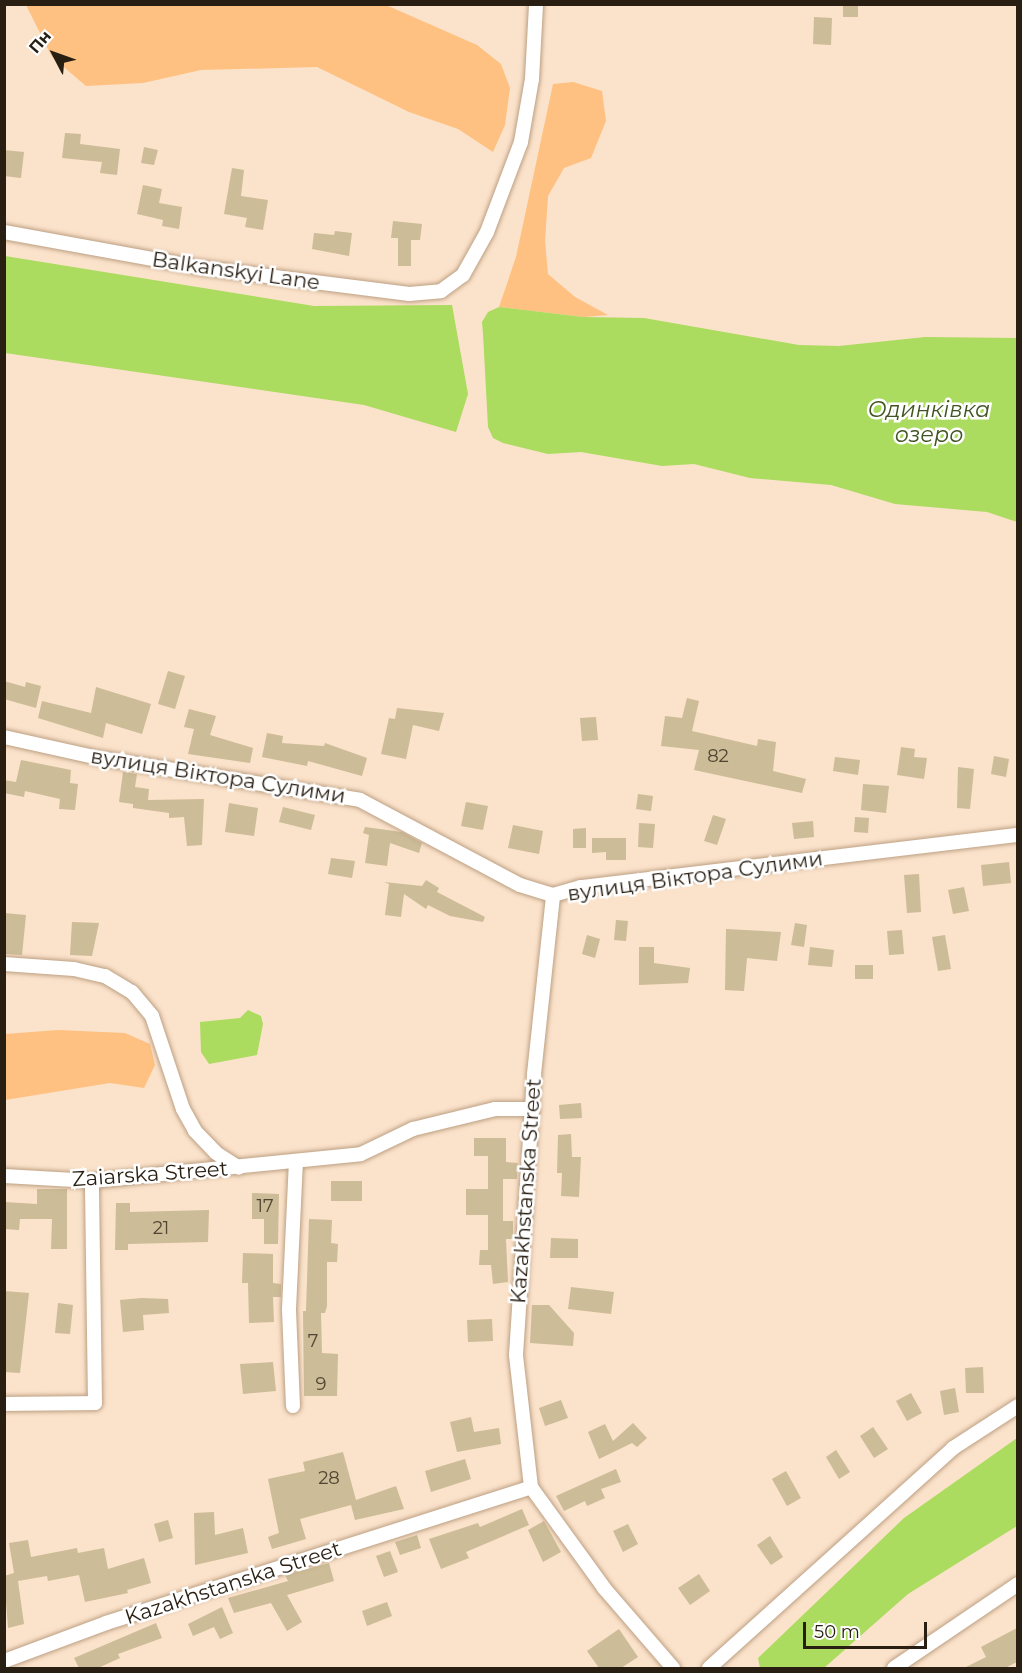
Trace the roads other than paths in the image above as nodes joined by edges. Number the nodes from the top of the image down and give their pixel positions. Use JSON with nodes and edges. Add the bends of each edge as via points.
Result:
{"nodes":[{"id":1,"x":536,"y":4,"type":"edge"},
{"id":2,"x":4,"y":232,"type":"edge"},
{"id":3,"x":4,"y":737,"type":"edge"},
{"id":4,"x":1017,"y":835,"type":"edge"},
{"id":5,"x":553,"y":896,"type":"junction"},
{"id":6,"x":4,"y":964,"type":"edge"},
{"id":7,"x":533,"y":1109,"type":"junction"},
{"id":8,"x":296,"y":1161,"type":"junction"},
{"id":9,"x":239,"y":1168,"type":"junction"},
{"id":10,"x":4,"y":1176,"type":"edge"},
{"id":11,"x":92,"y":1181,"type":"junction"},
{"id":12,"x":4,"y":1404,"type":"edge"},
{"id":13,"x":293,"y":1406,"type":"dead end"},
{"id":14,"x":1017,"y":1406,"type":"edge"},
{"id":15,"x":531,"y":1487,"type":"junction"},
{"id":16,"x":1017,"y":1584,"type":"edge"},
{"id":17,"x":4,"y":1661,"type":"edge"},
{"id":18,"x":672,"y":1668,"type":"edge"},
{"id":19,"x":709,"y":1668,"type":"edge"},
{"id":20,"x":894,"y":1668,"type":"edge"}],
"edges":[{"from":1,"to":2,"type":"street","name":"Balkanskyi Lane","via":[[531,79],[521,142],[487,232],[463,275],[441,291],[410,294],[196,267]]},
{"from":3,"to":5,"type":"street","name":"вулиця Віктора Сулими","via":[[99,758],[360,800],[520,885]]},
{"from":4,"to":5,"type":"street","name":"вулиця Віктора Сулими","via":[[581,887]]},
{"from":5,"to":7,"type":"street","name":"Kazakhstanska Street"},
{"from":6,"to":9,"type":"street","via":[[105,976],[132,992],[152,1016],[183,1109],[195,1131],[216,1153]]},
{"from":7,"to":8,"type":"street","name":"Zaiarska Street","via":[[495,1109],[412,1129],[361,1154]]},
{"from":7,"to":15,"type":"street","name":"Kazakhstanska Street","via":[[516,1355]]},
{"from":8,"to":9,"type":"street","name":"Zaiarska Street"},
{"from":8,"to":13,"type":"street","via":[[289,1309]]},
{"from":9,"to":11,"type":"street","name":"Zaiarska Street"},
{"from":10,"to":11,"type":"street","name":"Zaiarska Street"},
{"from":11,"to":12,"type":"street","via":[[95,1403]]},
{"from":14,"to":19,"type":"street","via":[[953,1448]]},
{"from":15,"to":17,"type":"street","name":"Kazakhstanska Street","via":[[106,1623]]},
{"from":15,"to":18,"type":"street","name":"Kazakhstanska Street","via":[[604,1588]]},
{"from":16,"to":20,"type":"street"}]}
